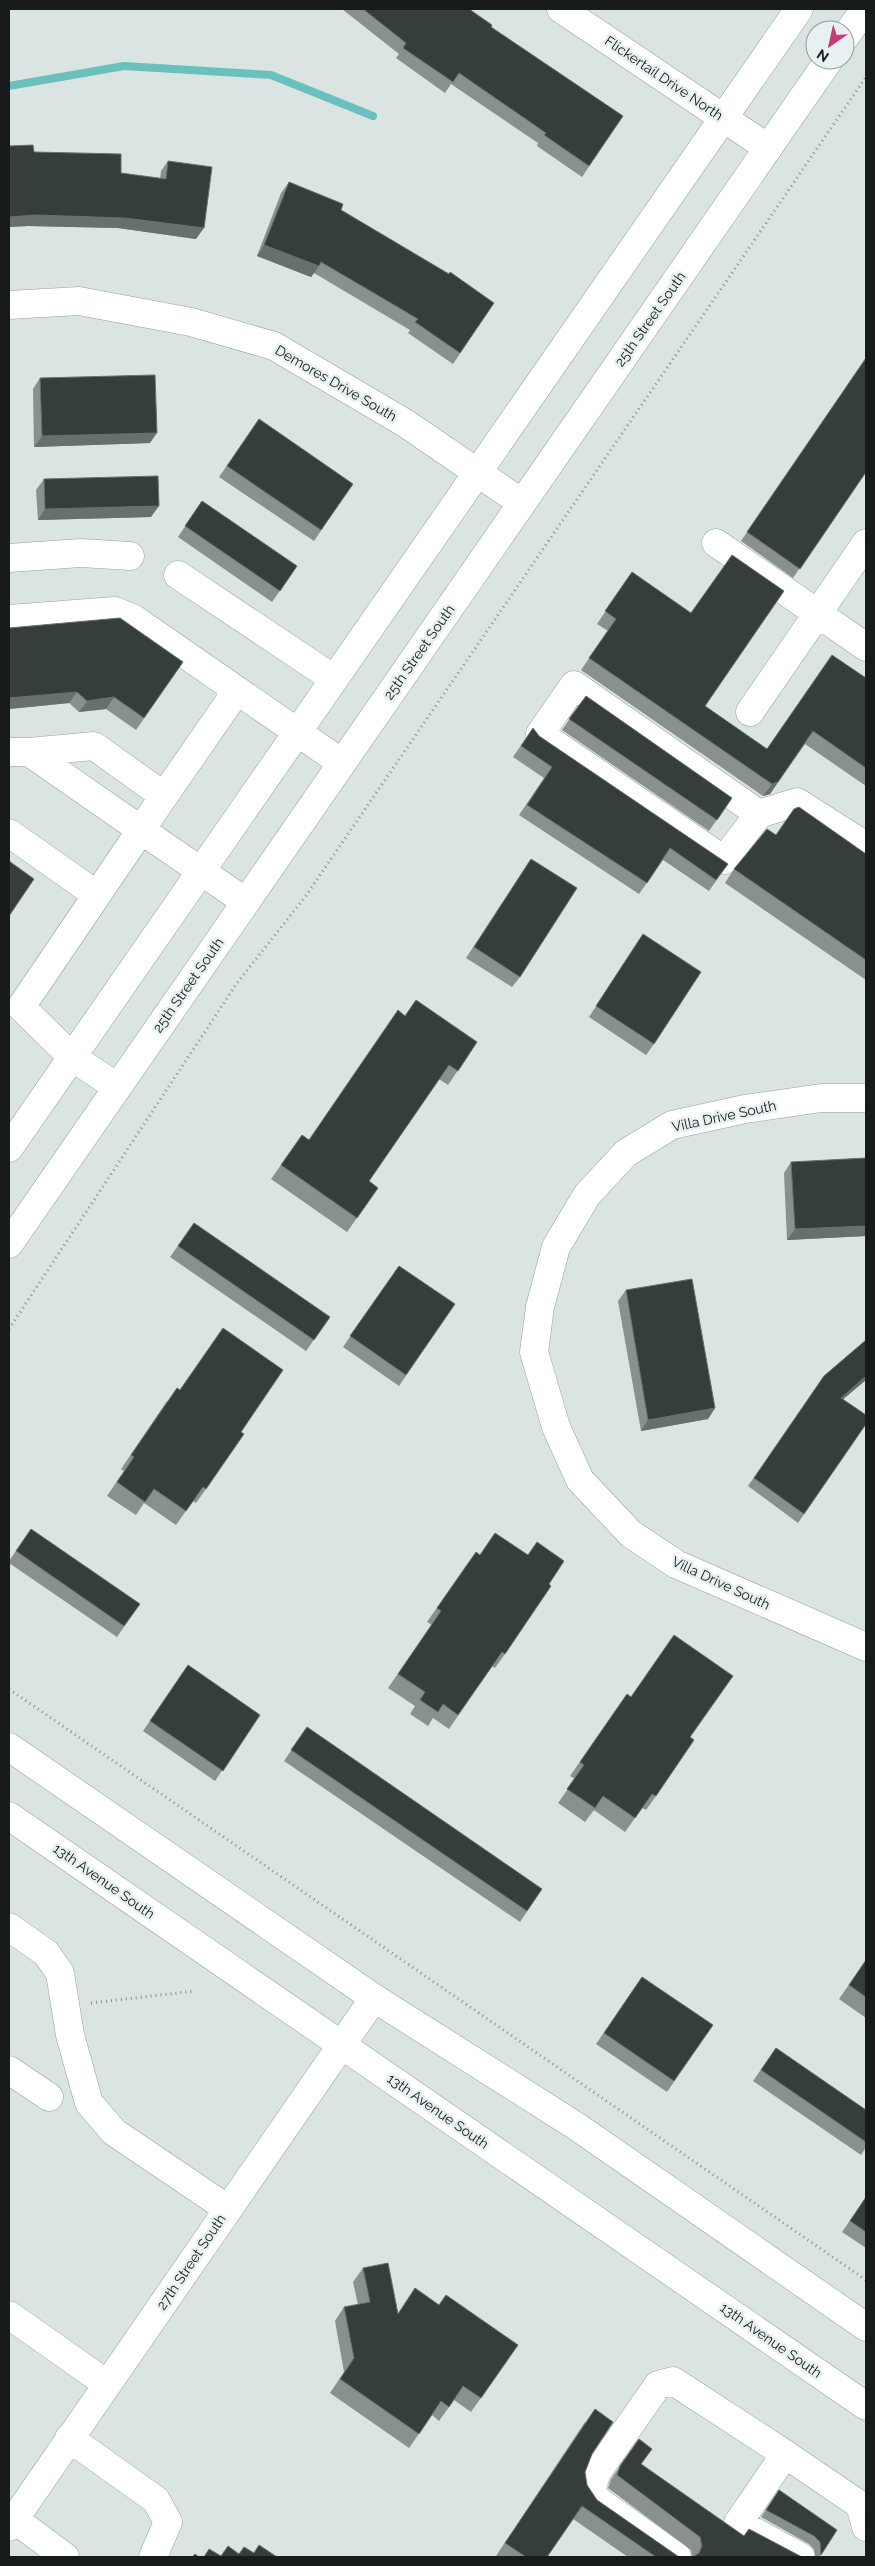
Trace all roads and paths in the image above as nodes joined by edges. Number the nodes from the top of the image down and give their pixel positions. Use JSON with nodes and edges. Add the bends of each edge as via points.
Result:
{"nodes":[{"id":1,"x":561,"y":9,"type":"edge"},
{"id":2,"x":799,"y":9,"type":"edge"},
{"id":3,"x":865,"y":9,"type":"edge"},
{"id":4,"x":855,"y":23,"type":"edge"},
{"id":5,"x":822,"y":70,"type":"edge"},
{"id":6,"x":866,"y":77,"type":"edge"},
{"id":7,"x":723,"y":117,"type":"junction"},
{"id":8,"x":768,"y":148,"type":"junction"},
{"id":9,"x":9,"y":305,"type":"edge"},
{"id":10,"x":477,"y":472,"type":"junction"},
{"id":11,"x":522,"y":503,"type":"junction"},
{"id":12,"x":716,"y":543,"type":"dead end"},
{"id":13,"x":866,"y":543,"type":"edge"},
{"id":14,"x":130,"y":556,"type":"dead end"},
{"id":15,"x":9,"y":558,"type":"edge"},
{"id":16,"x":178,"y":575,"type":"dead end"},
{"id":17,"x":818,"y":614,"type":"junction"},
{"id":18,"x":9,"y":619,"type":"edge"},
{"id":19,"x":866,"y":647,"type":"edge"},
{"id":20,"x":334,"y":680,"type":"junction"},
{"id":21,"x":236,"y":692,"type":"junction"},
{"id":22,"x":750,"y":712,"type":"dead end"},
{"id":23,"x":297,"y":733,"type":"junction"},
{"id":24,"x":19,"y":752,"type":"edge"},
{"id":25,"x":342,"y":763,"type":"junction"},
{"id":26,"x":164,"y":796,"type":"junction"},
{"id":27,"x":759,"y":814,"type":"junction"},
{"id":28,"x":141,"y":830,"type":"junction"},
{"id":29,"x":9,"y":833,"type":"edge"},
{"id":30,"x":866,"y":846,"type":"edge"},
{"id":31,"x":201,"y":871,"type":"junction"},
{"id":32,"x":97,"y":894,"type":"junction"},
{"id":33,"x":246,"y":902,"type":"junction"},
{"id":34,"x":13,"y":1010,"type":"edge"},
{"id":35,"x":72,"y":1057,"type":"junction"},
{"id":36,"x":117,"y":1088,"type":"junction"},
{"id":37,"x":866,"y":1098,"type":"edge"},
{"id":38,"x":11,"y":1141,"type":"edge"},
{"id":39,"x":9,"y":1244,"type":"edge"},
{"id":40,"x":9,"y":1329,"type":"edge"},
{"id":41,"x":866,"y":1647,"type":"edge"},
{"id":42,"x":9,"y":1689,"type":"edge"},
{"id":43,"x":9,"y":1747,"type":"edge"},
{"id":44,"x":9,"y":1816,"type":"edge"},
{"id":45,"x":9,"y":1927,"type":"edge"},
{"id":46,"x":195,"y":1991,"type":"dead end"},
{"id":47,"x":374,"y":1998,"type":"junction"},
{"id":48,"x":65,"y":2006,"type":"junction"},
{"id":49,"x":341,"y":2045,"type":"junction"},
{"id":50,"x":9,"y":2070,"type":"edge"},
{"id":51,"x":49,"y":2097,"type":"dead end"},
{"id":52,"x":228,"y":2209,"type":"junction"},
{"id":53,"x":866,"y":2280,"type":"edge"},
{"id":54,"x":9,"y":2315,"type":"edge"},
{"id":55,"x":866,"y":2327,"type":"edge"},
{"id":56,"x":107,"y":2384,"type":"junction"},
{"id":57,"x":866,"y":2406,"type":"edge"},
{"id":58,"x":69,"y":2438,"type":"junction"},
{"id":59,"x":785,"y":2454,"type":"junction"},
{"id":60,"x":11,"y":2523,"type":"edge"},
{"id":61,"x":866,"y":2527,"type":"edge"},
{"id":62,"x":65,"y":2557,"type":"edge"},
{"id":63,"x":153,"y":2557,"type":"edge"},
{"id":64,"x":677,"y":2557,"type":"edge"},
{"id":65,"x":801,"y":2557,"type":"edge"}],
"edges":[{"from":1,"to":7,"type":"main road","name":"Flickertail Drive North"},
{"from":2,"to":7,"type":"main road"},
{"from":3,"to":4,"type":"main road"},
{"from":5,"to":8,"type":"main road","name":"25th Street South"},
{"from":6,"to":40,"type":"path","via":[[305,897],[237,983]]},
{"from":7,"to":8,"type":"main road","name":"Flickertail Drive North"},
{"from":7,"to":10,"type":"main road"},
{"from":8,"to":11,"type":"main road","name":"25th Street South"},
{"from":9,"to":10,"type":"main road","name":"Demores Drive South","via":[[79,301],[191,322],[274,346],[405,423]]},
{"from":10,"to":11,"type":"main road","name":"Demores Drive South"},
{"from":10,"to":20,"type":"main road"},
{"from":11,"to":25,"type":"main road","name":"25th Street South"},
{"from":12,"to":17,"type":"main road"},
{"from":13,"to":17,"type":"main road"},
{"from":14,"to":15,"type":"main road","via":[[81,553]]},
{"from":16,"to":20,"type":"main road"},
{"from":17,"to":19,"type":"main road"},
{"from":17,"to":22,"type":"main road"},
{"from":18,"to":21,"type":"main road","via":[[115,612],[134,620]]},
{"from":20,"to":23,"type":"main road"},
{"from":21,"to":23,"type":"main road"},
{"from":21,"to":26,"type":"main road"},
{"from":23,"to":25,"type":"main road"},
{"from":23,"to":31,"type":"main road"},
{"from":24,"to":26,"type":"main road","via":[[94,746]]},
{"from":24,"to":28,"type":"main road"},
{"from":25,"to":33,"type":"main road","name":"25th Street South"},
{"from":26,"to":28,"type":"main road"},
{"from":27,"to":27,"type":"main road","via":[[574,685],[540,734],[724,860]]},
{"from":27,"to":30,"type":"main road","via":[[797,802]]},
{"from":28,"to":31,"type":"main road"},
{"from":28,"to":32,"type":"main road"},
{"from":29,"to":32,"type":"main road"},
{"from":31,"to":33,"type":"main road"},
{"from":31,"to":35,"type":"main road"},
{"from":32,"to":34,"type":"main road"},
{"from":33,"to":36,"type":"main road","name":"25th Street South"},
{"from":34,"to":35,"type":"main road"},
{"from":35,"to":36,"type":"main road"},
{"from":35,"to":38,"type":"main road"},
{"from":36,"to":39,"type":"main road","name":"25th Street South"},
{"from":37,"to":41,"type":"main road","name":"Villa Drive South","via":[[821,1098],[745,1108],[672,1125],[626,1153],[587,1195],[556,1247],[540,1308],[534,1352],[556,1427],[580,1480],[631,1534],[676,1564]]},
{"from":42,"to":53,"type":"path"},
{"from":43,"to":47,"type":"main road"},
{"from":44,"to":49,"type":"main road","name":"13th Avenue South"},
{"from":45,"to":48,"type":"main road","via":[[46,1953],[60,1973]]},
{"from":46,"to":48,"type":"path"},
{"from":47,"to":49,"type":"main road","name":"27th Street South"},
{"from":47,"to":55,"type":"main road","via":[[576,2126]]},
{"from":48,"to":52,"type":"main road","via":[[89,2103],[114,2132]]},
{"from":49,"to":52,"type":"main road","name":"27th Street South"},
{"from":49,"to":57,"type":"main road","name":"13th Avenue South"},
{"from":50,"to":51,"type":"main road"},
{"from":52,"to":56,"type":"main road","name":"27th Street South"},
{"from":54,"to":56,"type":"main road"},
{"from":56,"to":58,"type":"main road","name":"27th Street South"},
{"from":58,"to":60,"type":"main road","name":"27th Street South"},
{"from":58,"to":63,"type":"main road","via":[[156,2500],[168,2522]]},
{"from":59,"to":61,"type":"main road","via":[[860,2505]]},
{"from":59,"to":64,"type":"main road","via":[[673,2382],[658,2385],[597,2472],[591,2490],[597,2500]]},
{"from":59,"to":65,"type":"main road","via":[[738,2523]]},
{"from":60,"to":62,"type":"main road"}]}
